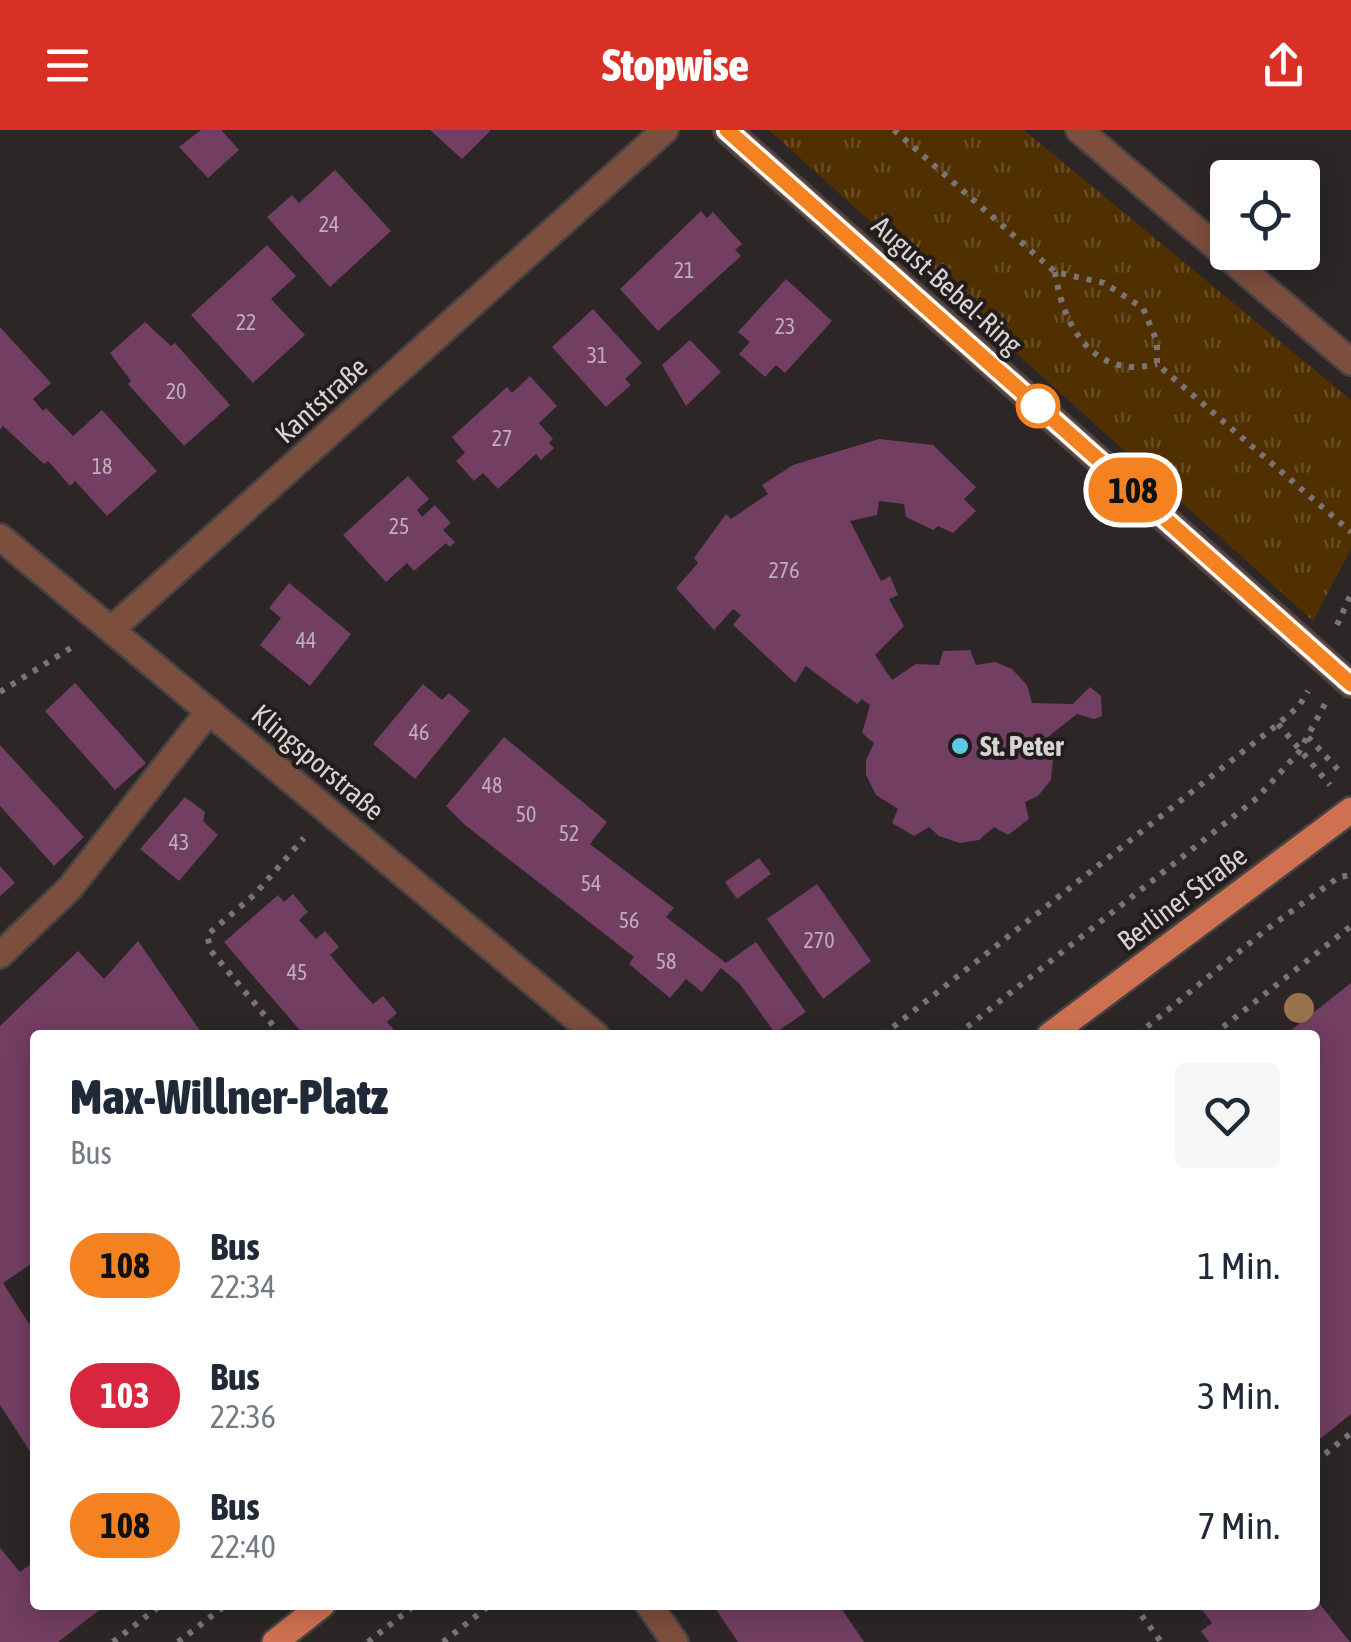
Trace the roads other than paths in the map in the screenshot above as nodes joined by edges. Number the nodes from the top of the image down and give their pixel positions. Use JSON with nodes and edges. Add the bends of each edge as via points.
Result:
{"nodes":[{"id":1,"x":665,"y":130,"type":"edge"},
{"id":2,"x":727,"y":130,"type":"edge"},
{"id":3,"x":1079,"y":130,"type":"edge"},
{"id":4,"x":1351,"y":362,"type":"edge"},
{"id":5,"x":0,"y":536,"type":"edge"},
{"id":6,"x":112,"y":629,"type":"junction"},
{"id":7,"x":1351,"y":684,"type":"edge"},
{"id":8,"x":209,"y":711,"type":"junction"},
{"id":9,"x":1345,"y":803,"type":"edge"},
{"id":10,"x":0,"y":955,"type":"edge"},
{"id":11,"x":590,"y":1030,"type":"edge"},
{"id":12,"x":1056,"y":1030,"type":"edge"},
{"id":13,"x":316,"y":1610,"type":"edge"},
{"id":14,"x":653,"y":1610,"type":"edge"},
{"id":15,"x":275,"y":1642,"type":"edge"},
{"id":16,"x":675,"y":1642,"type":"edge"}],
"edges":[{"from":1,"to":6,"type":"street","name":"Kantstraße"},
{"from":2,"to":7,"type":"street","name":"August-Bebel-Ring"},
{"from":3,"to":4,"type":"street"},
{"from":5,"to":6,"type":"street","name":"Klingsporstraße"},
{"from":6,"to":8,"type":"street","name":"Klingsporstraße"},
{"from":8,"to":10,"type":"street","via":[[70,888]]},
{"from":8,"to":11,"type":"street","name":"Klingsporstraße"},
{"from":9,"to":12,"type":"main road","name":"Berliner Straße"},
{"from":13,"to":15,"type":"main road"},
{"from":14,"to":16,"type":"street"}]}
